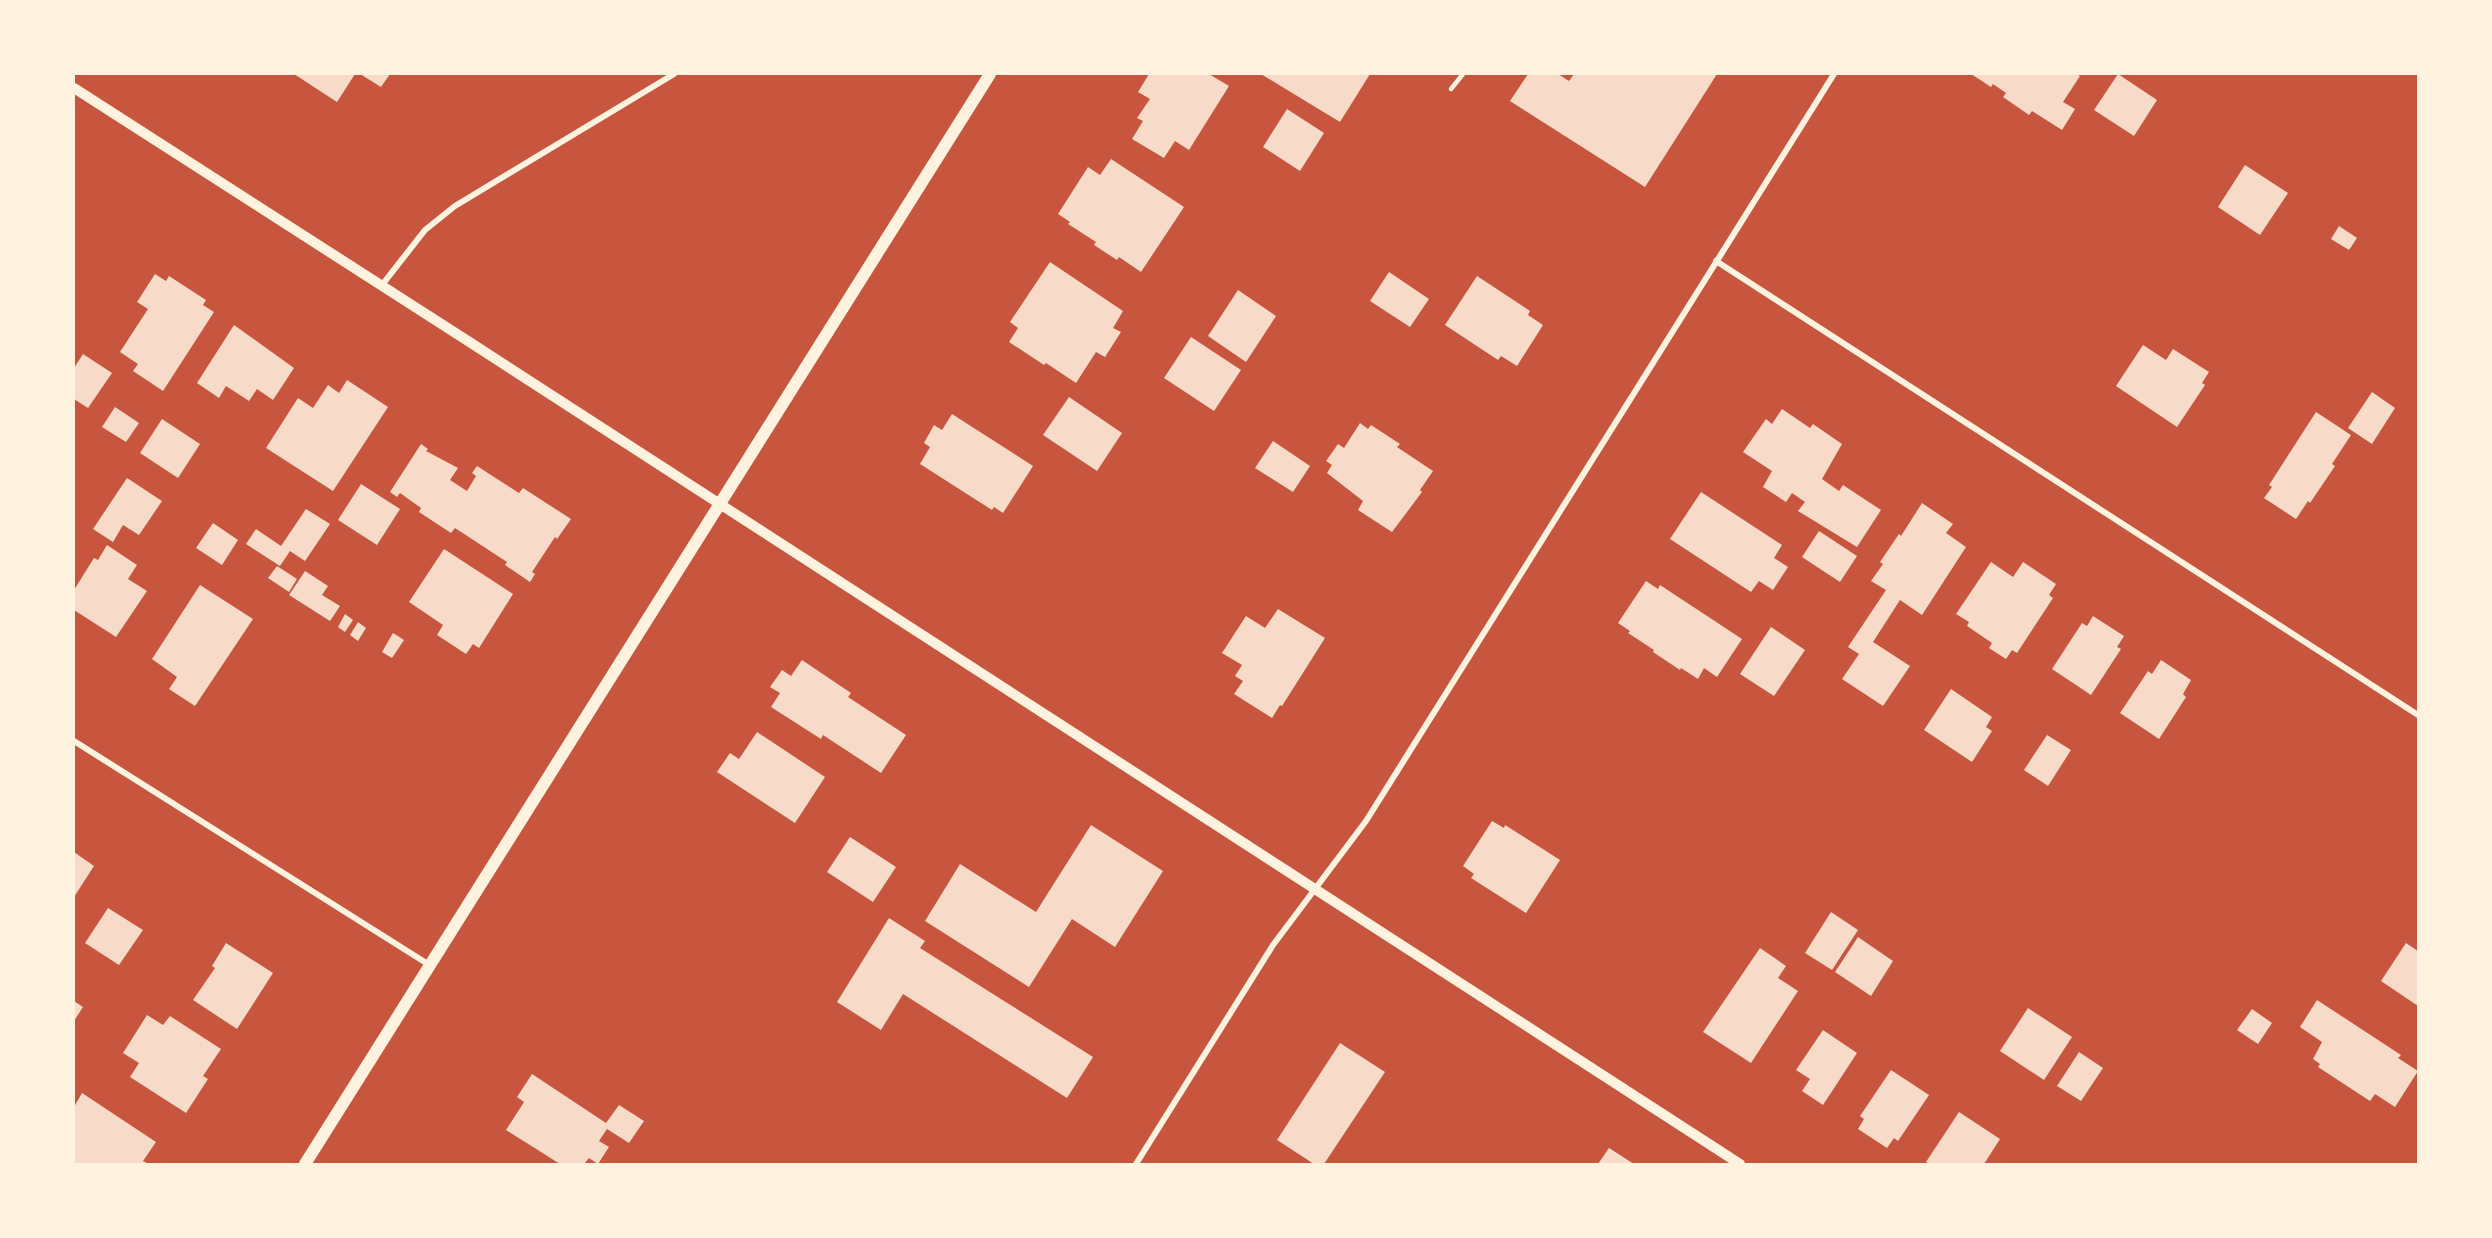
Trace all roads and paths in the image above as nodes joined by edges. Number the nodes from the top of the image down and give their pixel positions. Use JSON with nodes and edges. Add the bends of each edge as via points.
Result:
{"nodes":[{"id":1,"x":674,"y":74,"type":"edge"},
{"id":2,"x":990,"y":74,"type":"edge"},
{"id":3,"x":1463,"y":74,"type":"edge"},
{"id":4,"x":1834,"y":74,"type":"edge"},
{"id":5,"x":74,"y":88,"type":"edge"},
{"id":6,"x":1451,"y":89,"type":"dead end"},
{"id":7,"x":1716,"y":261,"type":"junction"},
{"id":8,"x":382,"y":285,"type":"junction"},
{"id":9,"x":721,"y":503,"type":"junction"},
{"id":10,"x":2418,"y":715,"type":"edge"},
{"id":11,"x":74,"y":741,"type":"edge"},
{"id":12,"x":1316,"y":890,"type":"junction"},
{"id":13,"x":431,"y":966,"type":"junction"},
{"id":14,"x":305,"y":1164,"type":"edge"},
{"id":15,"x":1136,"y":1164,"type":"edge"},
{"id":16,"x":1740,"y":1164,"type":"edge"}],
"edges":[{"from":1,"to":8,"type":"street","via":[[455,206],[425,230]]},
{"from":2,"to":9,"type":"main road"},
{"from":3,"to":6,"type":"lane"},
{"from":4,"to":7,"type":"street"},
{"from":5,"to":8,"type":"street"},
{"from":7,"to":10,"type":"street"},
{"from":7,"to":12,"type":"street","via":[[1366,821]]},
{"from":8,"to":9,"type":"street"},
{"from":9,"to":12,"type":"street"},
{"from":9,"to":13,"type":"main road"},
{"from":11,"to":13,"type":"street"},
{"from":12,"to":15,"type":"street","via":[[1273,945]]},
{"from":12,"to":16,"type":"street"},
{"from":13,"to":14,"type":"main road"}]}
